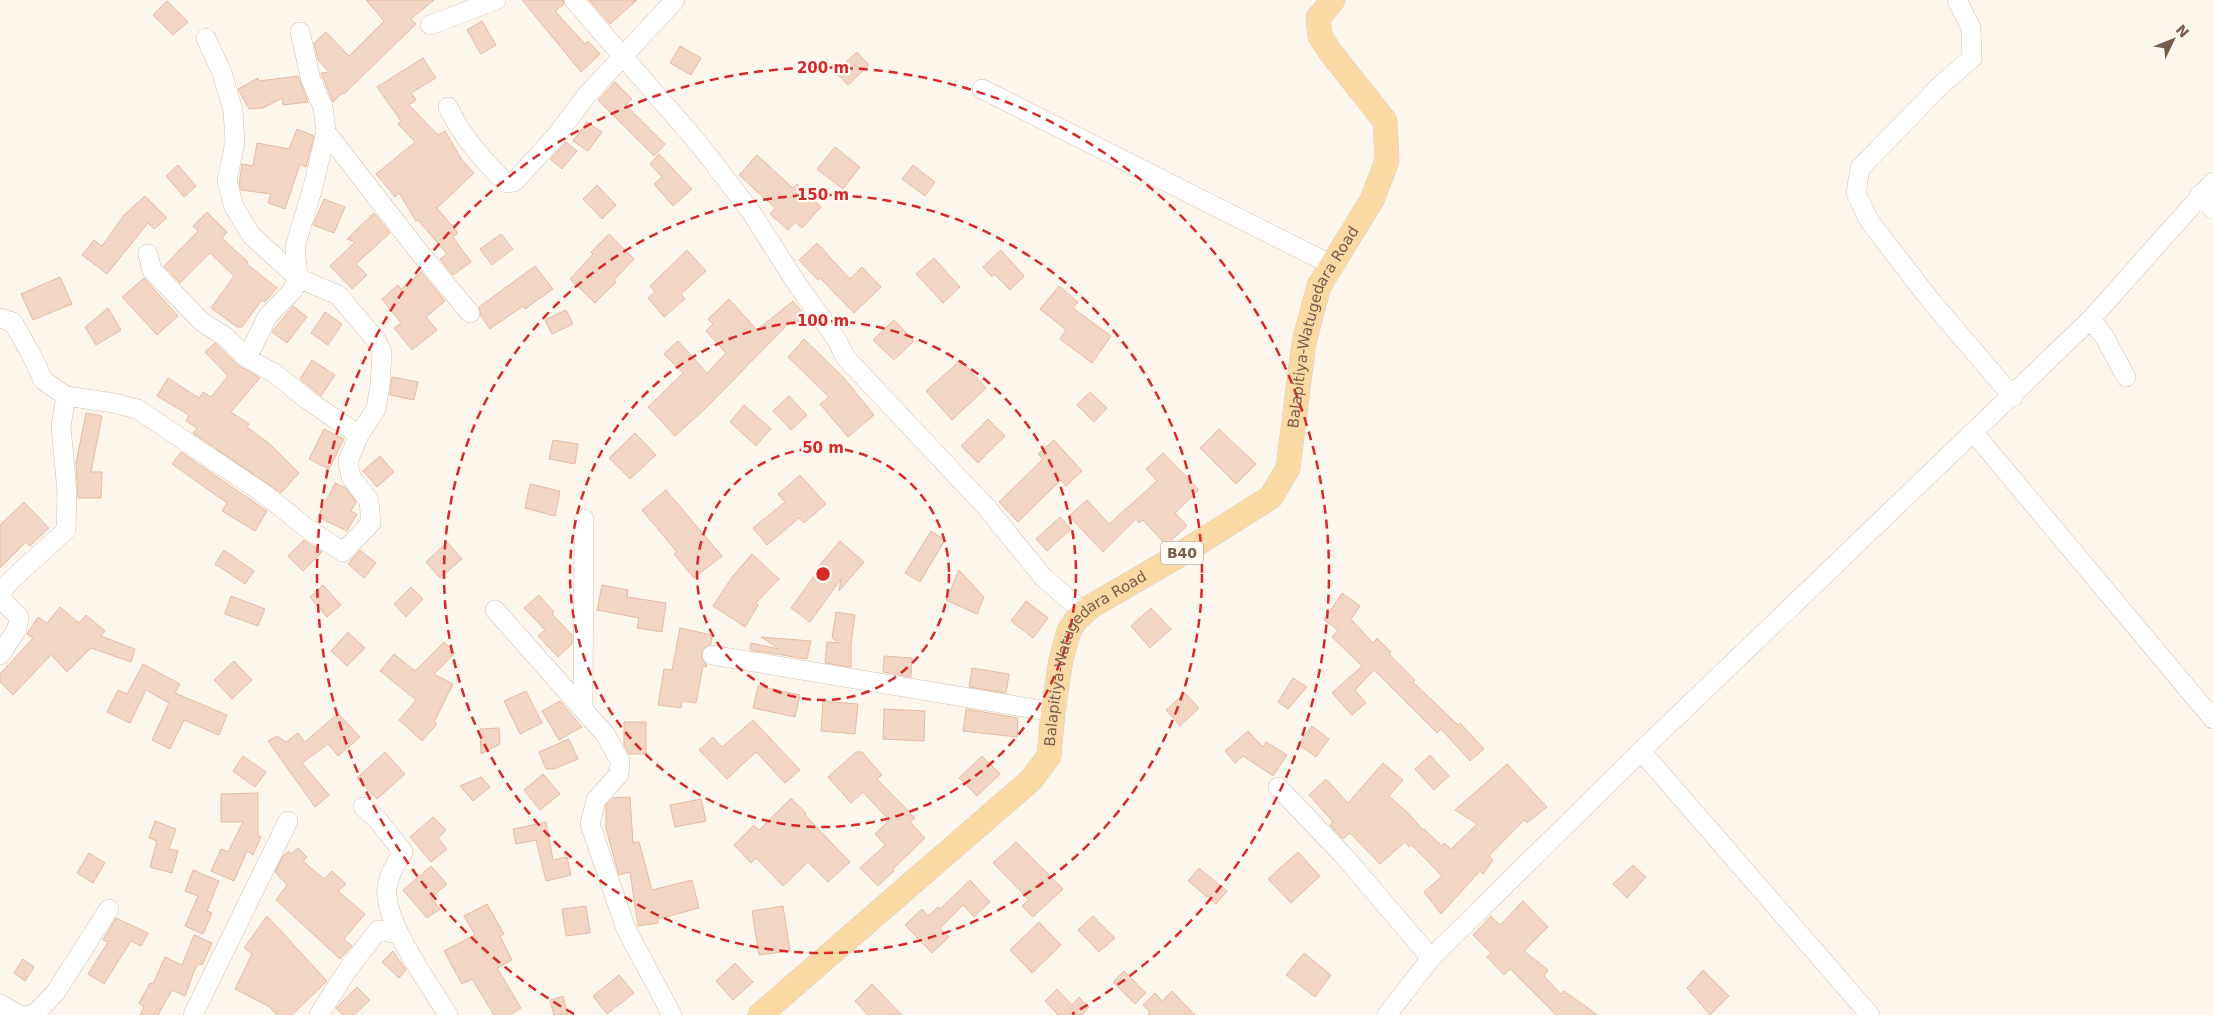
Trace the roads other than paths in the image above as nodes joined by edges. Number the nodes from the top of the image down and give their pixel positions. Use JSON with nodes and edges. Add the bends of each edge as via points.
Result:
{"nodes":[{"id":1,"x":496,"y":0,"type":"edge"},
{"id":2,"x":574,"y":0,"type":"edge"},
{"id":3,"x":675,"y":0,"type":"edge"},
{"id":4,"x":1333,"y":0,"type":"edge"},
{"id":5,"x":1957,"y":0,"type":"edge"},
{"id":6,"x":430,"y":25,"type":"dead end"},
{"id":7,"x":300,"y":32,"type":"dead end"},
{"id":8,"x":206,"y":38,"type":"dead end"},
{"id":9,"x":623,"y":56,"type":"junction"},
{"id":10,"x":982,"y":89,"type":"dead end"},
{"id":11,"x":448,"y":107,"type":"dead end"},
{"id":12,"x":326,"y":132,"type":"junction"},
{"id":13,"x":2213,"y":182,"type":"edge"},
{"id":14,"x":2199,"y":195,"type":"junction"},
{"id":15,"x":2213,"y":209,"type":"edge"},
{"id":16,"x":148,"y":254,"type":"dead end"},
{"id":17,"x":1332,"y":265,"type":"junction"},
{"id":18,"x":298,"y":278,"type":"junction"},
{"id":19,"x":470,"y":313,"type":"dead end"},
{"id":20,"x":0,"y":318,"type":"edge"},
{"id":21,"x":2091,"y":319,"type":"junction"},
{"id":22,"x":247,"y":358,"type":"junction"},
{"id":23,"x":2126,"y":377,"type":"dead end"},
{"id":24,"x":66,"y":396,"type":"junction"},
{"id":25,"x":2013,"y":397,"type":"junction"},
{"id":26,"x":1974,"y":433,"type":"junction"},
{"id":27,"x":359,"y":436,"type":"junction"},
{"id":28,"x":584,"y":519,"type":"dead end"},
{"id":29,"x":495,"y":610,"type":"dead end"},
{"id":30,"x":1083,"y":612,"type":"junction"},
{"id":31,"x":0,"y":655,"type":"edge"},
{"id":32,"x":712,"y":656,"type":"dead end"},
{"id":33,"x":582,"y":708,"type":"junction"},
{"id":34,"x":1053,"y":712,"type":"junction"},
{"id":35,"x":2213,"y":719,"type":"edge"},
{"id":36,"x":1641,"y":751,"type":"junction"},
{"id":37,"x":1278,"y":787,"type":"dead end"},
{"id":38,"x":363,"y":807,"type":"dead end"},
{"id":39,"x":288,"y":821,"type":"dead end"},
{"id":40,"x":109,"y":909,"type":"dead end"},
{"id":41,"x":398,"y":934,"type":"junction"},
{"id":42,"x":1431,"y":958,"type":"junction"},
{"id":43,"x":0,"y":1004,"type":"edge"},
{"id":44,"x":19,"y":1015,"type":"edge"},
{"id":45,"x":28,"y":1015,"type":"edge"},
{"id":46,"x":193,"y":1015,"type":"edge"},
{"id":47,"x":319,"y":1015,"type":"edge"},
{"id":48,"x":448,"y":1015,"type":"edge"},
{"id":49,"x":672,"y":1015,"type":"edge"},
{"id":50,"x":760,"y":1015,"type":"edge"},
{"id":51,"x":1388,"y":1015,"type":"edge"},
{"id":52,"x":1870,"y":1015,"type":"edge"}],
"edges":[{"from":1,"to":6,"type":"street"},
{"from":2,"to":9,"type":"street"},
{"from":3,"to":9,"type":"street"},
{"from":4,"to":17,"type":"main road","name":"Balapitiya-Watugedara Road","number":"B40","via":[[1318,18],[1320,36],[1385,121],[1387,161],[1372,200]]},
{"from":5,"to":25,"type":"street","via":[[1971,28],[1972,58],[1860,168],[1856,193],[1882,238]]},
{"from":7,"to":12,"type":"street","via":[[311,80],[323,106]]},
{"from":8,"to":18,"type":"street","via":[[222,73],[233,110],[235,142],[227,181],[234,207],[251,235]]},
{"from":9,"to":11,"type":"street","via":[[514,182],[506,183],[480,157],[456,125]]},
{"from":9,"to":30,"type":"street","via":[[752,212],[845,357],[986,508],[1043,577]]},
{"from":10,"to":17,"type":"street"},
{"from":12,"to":18,"type":"street","via":[[295,247]]},
{"from":12,"to":19,"type":"street"},
{"from":13,"to":14,"type":"street"},
{"from":14,"to":15,"type":"street"},
{"from":14,"to":21,"type":"street"},
{"from":16,"to":22,"type":"street","via":[[152,270],[166,286],[202,322],[227,338]]},
{"from":17,"to":30,"type":"main road","name":"Balapitiya-Watugedara Road","number":"B40","via":[[1320,286],[1304,342],[1288,468],[1271,497]]},
{"from":18,"to":22,"type":"street","via":[[293,290],[267,317]]},
{"from":18,"to":27,"type":"street","via":[[338,295],[376,340],[382,353],[376,409]]},
{"from":20,"to":24,"type":"street","via":[[13,322],[43,380]]},
{"from":21,"to":23,"type":"street"},
{"from":21,"to":25,"type":"street"},
{"from":22,"to":27,"type":"street","via":[[274,373]]},
{"from":24,"to":27,"type":"street","via":[[137,410],[263,493],[343,552],[371,523],[369,501],[351,477],[348,461]]},
{"from":24,"to":31,"type":"street","via":[[61,426],[68,492],[66,530],[6,586],[1,595],[19,617],[17,629]]},
{"from":25,"to":26,"type":"street"},
{"from":26,"to":35,"type":"street"},
{"from":26,"to":36,"type":"street"},
{"from":28,"to":33,"type":"street"},
{"from":29,"to":33,"type":"street"},
{"from":30,"to":34,"type":"main road","name":"Balapitiya-Watugedara Road","number":"B40","via":[[1069,631]]},
{"from":32,"to":34,"type":"street"},
{"from":33,"to":49,"type":"street","via":[[605,734],[620,761],[619,774],[596,800],[590,824],[626,929]]},
{"from":34,"to":50,"type":"main road","name":"Balapitiya-Watugedara Road","number":"B40","via":[[1049,756],[1031,780]]},
{"from":36,"to":42,"type":"street"},
{"from":36,"to":52,"type":"street"},
{"from":37,"to":42,"type":"street","via":[[1344,856]]},
{"from":38,"to":41,"type":"street","via":[[403,852],[387,887]]},
{"from":39,"to":46,"type":"street"},
{"from":40,"to":45,"type":"street","via":[[55,993],[34,1015]]},
{"from":41,"to":47,"type":"street","via":[[378,930]]},
{"from":41,"to":48,"type":"street"},
{"from":42,"to":51,"type":"street"},
{"from":43,"to":44,"type":"street"}]}
